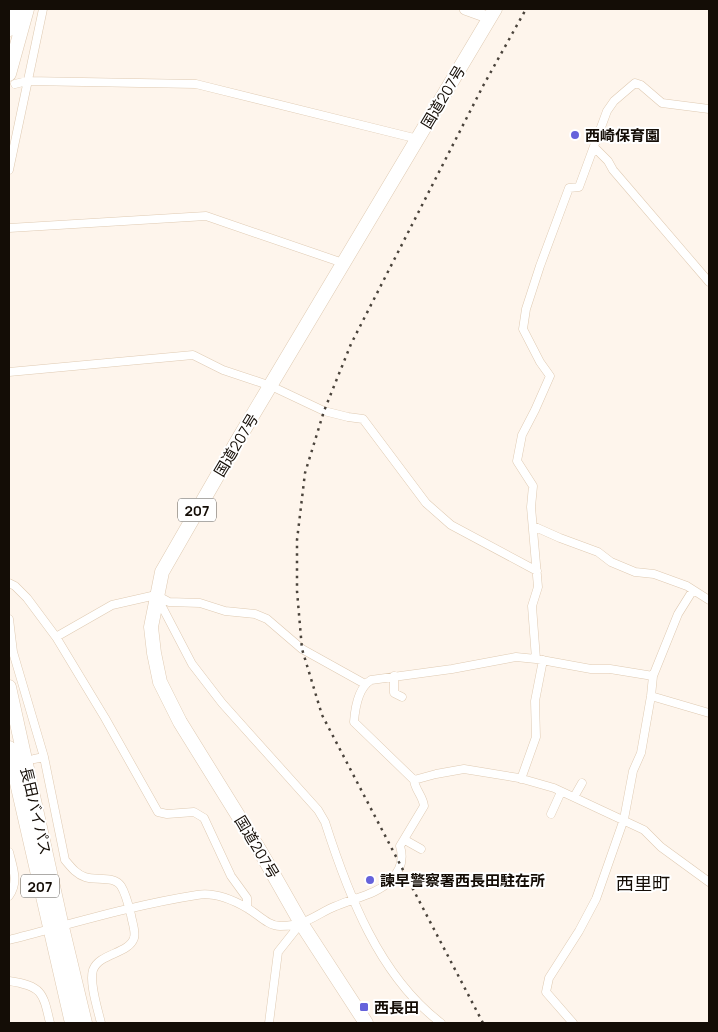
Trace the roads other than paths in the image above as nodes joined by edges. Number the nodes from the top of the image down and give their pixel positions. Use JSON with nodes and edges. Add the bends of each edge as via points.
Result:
{"nodes":[{"id":1,"x":14,"y":9,"type":"edge"},
{"id":2,"x":27,"y":9,"type":"edge"},
{"id":3,"x":43,"y":9,"type":"edge"},
{"id":4,"x":465,"y":9,"type":"edge"},
{"id":5,"x":492,"y":13,"type":"edge"},
{"id":6,"x":9,"y":29,"type":"edge"},
{"id":7,"x":12,"y":79,"type":"edge"},
{"id":8,"x":27,"y":81,"type":"junction"},
{"id":9,"x":709,"y":109,"type":"edge"},
{"id":10,"x":418,"y":139,"type":"junction"},
{"id":11,"x":595,"y":148,"type":"junction"},
{"id":12,"x":9,"y":170,"type":"edge"},
{"id":13,"x":9,"y":228,"type":"edge"},
{"id":14,"x":343,"y":263,"type":"junction"},
{"id":15,"x":709,"y":282,"type":"edge"},
{"id":16,"x":9,"y":372,"type":"edge"},
{"id":17,"x":271,"y":386,"type":"junction"},
{"id":18,"x":533,"y":526,"type":"junction"},
{"id":19,"x":537,"y":571,"type":"junction"},
{"id":20,"x":9,"y":583,"type":"edge"},
{"id":21,"x":693,"y":590,"type":"junction"},
{"id":22,"x":156,"y":595,"type":"junction"},
{"id":23,"x":709,"y":600,"type":"edge"},
{"id":24,"x":9,"y":619,"type":"edge"},
{"id":25,"x":56,"y":637,"type":"junction"},
{"id":26,"x":540,"y":659,"type":"junction"},
{"id":27,"x":394,"y":676,"type":"junction"},
{"id":28,"x":653,"y":676,"type":"junction"},
{"id":29,"x":364,"y":684,"type":"junction"},
{"id":30,"x":9,"y":686,"type":"edge"},
{"id":31,"x":651,"y":696,"type":"junction"},
{"id":32,"x":402,"y":697,"type":"dead end"},
{"id":33,"x":709,"y":713,"type":"edge"},
{"id":34,"x":9,"y":748,"type":"edge"},
{"id":35,"x":44,"y":757,"type":"junction"},
{"id":36,"x":34,"y":759,"type":"dead end"},
{"id":37,"x":521,"y":779,"type":"junction"},
{"id":38,"x":414,"y":780,"type":"junction"},
{"id":39,"x":582,"y":783,"type":"dead end"},
{"id":40,"x":562,"y":792,"type":"junction"},
{"id":41,"x":574,"y":798,"type":"junction"},
{"id":42,"x":551,"y":814,"type":"dead end"},
{"id":43,"x":624,"y":819,"type":"junction"},
{"id":44,"x":404,"y":840,"type":"junction"},
{"id":45,"x":421,"y":849,"type":"dead end"},
{"id":46,"x":9,"y":852,"type":"edge"},
{"id":47,"x":709,"y":882,"type":"edge"},
{"id":48,"x":9,"y":896,"type":"edge"},
{"id":49,"x":353,"y":900,"type":"junction"},
{"id":50,"x":247,"y":908,"type":"junction"},
{"id":51,"x":130,"y":909,"type":"junction"},
{"id":52,"x":301,"y":923,"type":"junction"},
{"id":53,"x":56,"y":928,"type":"junction"},
{"id":54,"x":9,"y":940,"type":"edge"},
{"id":55,"x":9,"y":981,"type":"edge"},
{"id":56,"x":50,"y":1023,"type":"edge"},
{"id":57,"x":72,"y":1023,"type":"edge"},
{"id":58,"x":85,"y":1023,"type":"edge"},
{"id":59,"x":101,"y":1023,"type":"edge"},
{"id":60,"x":269,"y":1023,"type":"edge"},
{"id":61,"x":366,"y":1023,"type":"edge"},
{"id":62,"x":441,"y":1023,"type":"edge"},
{"id":63,"x":572,"y":1023,"type":"edge"}],
"edges":[{"from":1,"to":6,"type":"highway"},
{"from":2,"to":7,"type":"highway"},
{"from":3,"to":8,"type":"street"},
{"from":4,"to":5,"type":"street"},
{"from":5,"to":10,"type":"highway","name":"国道207号","number":"207"},
{"from":7,"to":8,"type":"street"},
{"from":8,"to":10,"type":"street","via":[[196,84]]},
{"from":8,"to":12,"type":"street"},
{"from":9,"to":11,"type":"street","via":[[662,103],[635,83],[607,111]]},
{"from":10,"to":14,"type":"highway","name":"国道207号","number":"207"},
{"from":11,"to":15,"type":"street"},
{"from":11,"to":18,"type":"street","via":[[579,187],[569,188],[526,309],[523,329],[550,376],[522,435],[517,461],[532,486]]},
{"from":13,"to":14,"type":"street","via":[[206,216]]},
{"from":14,"to":17,"type":"highway","name":"国道207号","number":"207"},
{"from":16,"to":17,"type":"street","via":[[193,354],[223,370]]},
{"from":17,"to":19,"type":"street","via":[[324,411],[363,419],[426,503],[451,525]]},
{"from":17,"to":22,"type":"highway","name":"国道207号","number":"207","via":[[162,572]]},
{"from":18,"to":19,"type":"street"},
{"from":18,"to":21,"type":"street","via":[[598,552],[634,572],[654,574]]},
{"from":19,"to":26,"type":"street","via":[[538,587],[532,606]]},
{"from":20,"to":25,"type":"street","via":[[27,598]]},
{"from":21,"to":23,"type":"street"},
{"from":21,"to":28,"type":"street","via":[[678,614]]},
{"from":22,"to":25,"type":"street","via":[[112,605]]},
{"from":22,"to":29,"type":"street","via":[[169,602],[200,603],[268,619],[302,649]]},
{"from":22,"to":49,"type":"street","via":[[192,664],[318,810]]},
{"from":22,"to":52,"type":"highway","name":"国道207号","number":"207","via":[[151,627],[160,682],[167,700]]},
{"from":24,"to":35,"type":"street","via":[[13,652]]},
{"from":25,"to":50,"type":"street","via":[[158,812],[194,812],[204,818],[231,876],[247,898]]},
{"from":26,"to":27,"type":"street","via":[[516,657]]},
{"from":26,"to":28,"type":"street"},
{"from":26,"to":37,"type":"street","via":[[535,701],[536,737]]},
{"from":27,"to":29,"type":"street"},
{"from":27,"to":32,"type":"street","via":[[394,693]]},
{"from":28,"to":31,"type":"street"},
{"from":29,"to":38,"type":"street","via":[[355,708],[354,722]]},
{"from":30,"to":53,"type":"highway","name":"長田バイパス","number":"207"},
{"from":31,"to":33,"type":"street"},
{"from":31,"to":43,"type":"street"},
{"from":34,"to":53,"type":"highway","name":"長田バイパス","number":"207"},
{"from":35,"to":36,"type":"street"},
{"from":35,"to":51,"type":"street","via":[[65,860],[86,878],[121,885]]},
{"from":37,"to":38,"type":"street","via":[[464,769]]},
{"from":37,"to":40,"type":"street"},
{"from":38,"to":44,"type":"street","via":[[424,806]]},
{"from":39,"to":41,"type":"street"},
{"from":40,"to":41,"type":"street"},
{"from":40,"to":42,"type":"street"},
{"from":41,"to":43,"type":"street"},
{"from":43,"to":47,"type":"street","via":[[644,830],[661,847]]},
{"from":43,"to":63,"type":"street","via":[[596,899],[549,978],[546,992]]},
{"from":44,"to":45,"type":"street"},
{"from":44,"to":49,"type":"street","via":[[400,846],[403,860],[391,880]]},
{"from":46,"to":48,"type":"street","via":[[16,880]]},
{"from":49,"to":52,"type":"street"},
{"from":49,"to":62,"type":"street","via":[[389,965],[418,1005]]},
{"from":50,"to":51,"type":"street","via":[[215,895],[199,894]]},
{"from":50,"to":52,"type":"street","via":[[278,926]]},
{"from":51,"to":53,"type":"street"},
{"from":51,"to":59,"type":"street","via":[[133,940],[99,962],[93,970]]},
{"from":52,"to":60,"type":"street","via":[[278,952]]},
{"from":52,"to":61,"type":"highway","name":"国道207号","number":"207"},
{"from":53,"to":54,"type":"street"},
{"from":53,"to":57,"type":"highway","name":"長田バイパス","number":"207"},
{"from":53,"to":58,"type":"highway","name":"長田バイパス","number":"207"},
{"from":55,"to":56,"type":"street","via":[[27,984],[41,993]]}]}
